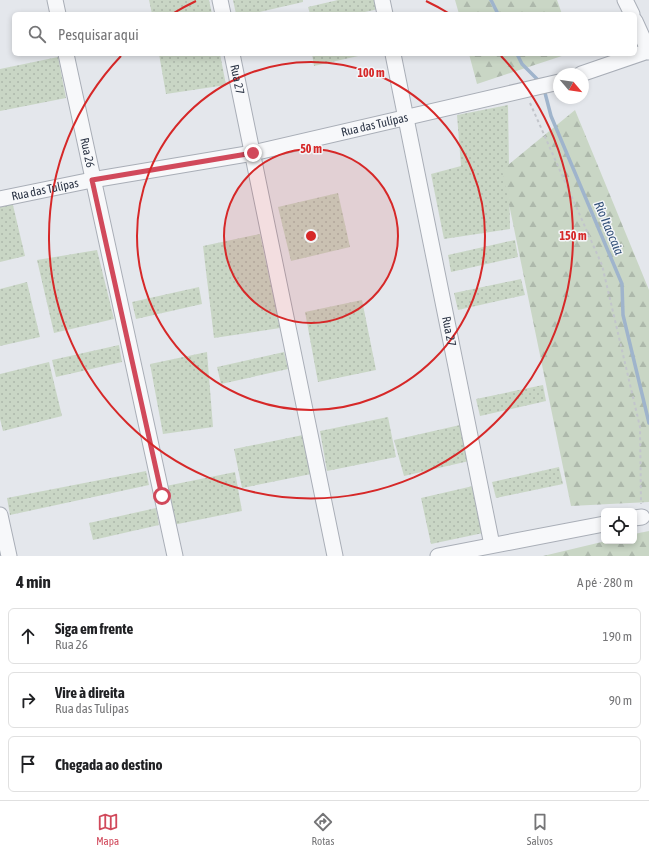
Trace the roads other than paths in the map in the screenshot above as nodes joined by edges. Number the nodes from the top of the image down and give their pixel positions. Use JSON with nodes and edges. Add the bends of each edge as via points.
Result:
{"nodes":[{"id":1,"x":55,"y":0,"type":"edge"},
{"id":2,"x":220,"y":0,"type":"edge"},
{"id":3,"x":382,"y":0,"type":"edge"},
{"id":4,"x":625,"y":0,"type":"edge"},
{"id":5,"x":58,"y":12,"type":"edge"},
{"id":6,"x":223,"y":12,"type":"edge"},
{"id":7,"x":385,"y":12,"type":"edge"},
{"id":8,"x":631,"y":12,"type":"edge"},
{"id":9,"x":637,"y":25,"type":"edge"},
{"id":10,"x":649,"y":51,"type":"edge"},
{"id":11,"x":637,"y":55,"type":"edge"},
{"id":12,"x":66,"y":56,"type":"edge"},
{"id":13,"x":232,"y":56,"type":"edge"},
{"id":14,"x":393,"y":56,"type":"edge"},
{"id":15,"x":634,"y":56,"type":"edge"},
{"id":16,"x":589,"y":71,"type":"edge"},
{"id":17,"x":553,"y":83,"type":"edge"},
{"id":18,"x":406,"y":117,"type":"junction"},
{"id":19,"x":253,"y":153,"type":"junction"},
{"id":20,"x":92,"y":180,"type":"junction"},
{"id":21,"x":0,"y":199,"type":"edge"},
{"id":22,"x":0,"y":515,"type":"edge"},
{"id":23,"x":601,"y":525,"type":"edge"},
{"id":24,"x":492,"y":545,"type":"junction"},
{"id":25,"x":9,"y":556,"type":"edge"},
{"id":26,"x":175,"y":556,"type":"edge"},
{"id":27,"x":335,"y":556,"type":"edge"},
{"id":28,"x":438,"y":556,"type":"edge"}],
"edges":[{"from":1,"to":5,"type":"street"},
{"from":2,"to":6,"type":"street"},
{"from":3,"to":7,"type":"street"},
{"from":4,"to":8,"type":"street"},
{"from":9,"to":10,"type":"street"},
{"from":10,"to":11,"type":"street"},
{"from":12,"to":20,"type":"street","name":"Rua 26"},
{"from":13,"to":19,"type":"street","name":"Rua 27"},
{"from":14,"to":18,"type":"street","name":"Rua 27"},
{"from":15,"to":16,"type":"street"},
{"from":17,"to":18,"type":"street","name":"Rua das Tulípas"},
{"from":18,"to":19,"type":"street","name":"Rua das Tulípas"},
{"from":18,"to":24,"type":"street","name":"Rua 27"},
{"from":19,"to":20,"type":"street","name":"Rua das Tulípas"},
{"from":19,"to":27,"type":"street","name":"Rua 27"},
{"from":20,"to":21,"type":"street","name":"Rua das Tulípas"},
{"from":20,"to":26,"type":"street","name":"Rua 26"},
{"from":22,"to":25,"type":"street"},
{"from":23,"to":24,"type":"street"},
{"from":24,"to":28,"type":"street"}]}
